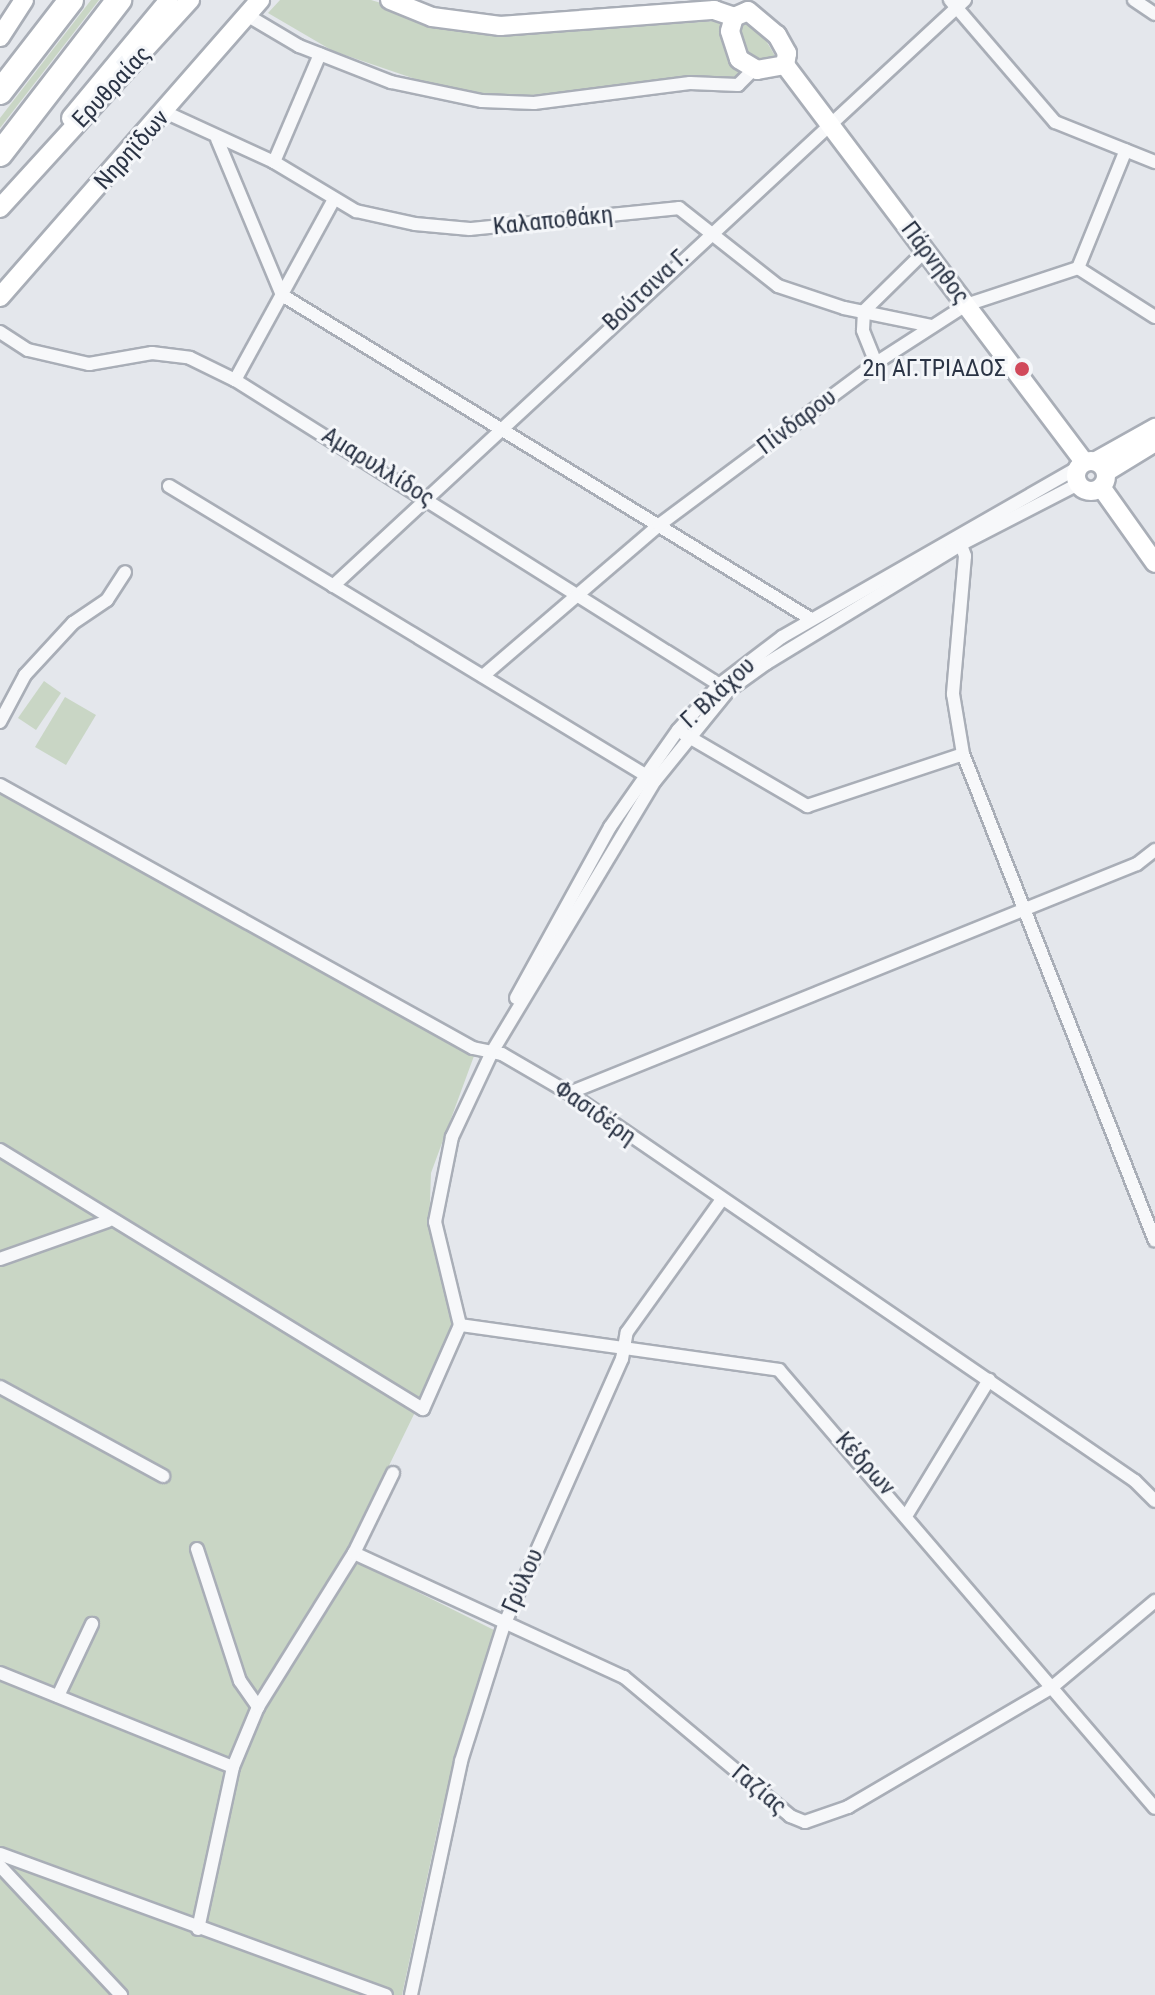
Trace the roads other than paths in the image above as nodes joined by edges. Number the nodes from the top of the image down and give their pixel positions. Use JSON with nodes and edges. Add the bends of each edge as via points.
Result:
{"nodes":[{"id":1,"x":24,"y":0,"type":"edge"},
{"id":2,"x":71,"y":0,"type":"edge"},
{"id":3,"x":169,"y":0,"type":"edge"},
{"id":4,"x":190,"y":0,"type":"edge"},
{"id":5,"x":260,"y":0,"type":"edge"},
{"id":6,"x":390,"y":0,"type":"edge"},
{"id":7,"x":1134,"y":0,"type":"edge"},
{"id":8,"x":957,"y":3,"type":"edge"},
{"id":9,"x":112,"y":9,"type":"edge"},
{"id":10,"x":744,"y":9,"type":"edge"},
{"id":11,"x":245,"y":14,"type":"junction"},
{"id":12,"x":1155,"y":14,"type":"edge"},
{"id":13,"x":0,"y":37,"type":"edge"},
{"id":14,"x":320,"y":54,"type":"junction"},
{"id":15,"x":785,"y":65,"type":"junction"},
{"id":16,"x":754,"y":69,"type":"junction"},
{"id":17,"x":0,"y":92,"type":"edge"},
{"id":18,"x":167,"y":113,"type":"junction"},
{"id":19,"x":831,"y":125,"type":"junction"},
{"id":20,"x":217,"y":139,"type":"junction"},
{"id":21,"x":1126,"y":150,"type":"junction"},
{"id":22,"x":0,"y":154,"type":"edge"},
{"id":23,"x":274,"y":162,"type":"junction"},
{"id":24,"x":1155,"y":162,"type":"edge"},
{"id":25,"x":31,"y":171,"type":"junction"},
{"id":26,"x":333,"y":201,"type":"junction"},
{"id":27,"x":0,"y":208,"type":"edge"},
{"id":28,"x":710,"y":232,"type":"junction"},
{"id":29,"x":926,"y":250,"type":"junction"},
{"id":30,"x":1078,"y":268,"type":"junction"},
{"id":31,"x":282,"y":295,"type":"junction"},
{"id":32,"x":0,"y":297,"type":"edge"},
{"id":33,"x":966,"y":305,"type":"junction"},
{"id":34,"x":864,"y":311,"type":"junction"},
{"id":35,"x":1155,"y":317,"type":"edge"},
{"id":36,"x":932,"y":326,"type":"junction"},
{"id":37,"x":0,"y":332,"type":"edge"},
{"id":38,"x":876,"y":363,"type":"junction"},
{"id":39,"x":235,"y":380,"type":"junction"},
{"id":40,"x":500,"y":427,"type":"junction"},
{"id":41,"x":1155,"y":428,"type":"edge"},
{"id":42,"x":1155,"y":442,"type":"edge"},
{"id":43,"x":1090,"y":472,"type":"junction"},
{"id":44,"x":169,"y":486,"type":"dead end"},
{"id":45,"x":429,"y":498,"type":"junction"},
{"id":46,"x":659,"y":525,"type":"junction"},
{"id":47,"x":958,"y":539,"type":"junction"},
{"id":48,"x":1155,"y":563,"type":"edge"},
{"id":49,"x":125,"y":572,"type":"dead end"},
{"id":50,"x":333,"y":586,"type":"junction"},
{"id":51,"x":579,"y":593,"type":"junction"},
{"id":52,"x":811,"y":619,"type":"junction"},
{"id":53,"x":483,"y":676,"type":"junction"},
{"id":54,"x":724,"y":688,"type":"junction"},
{"id":55,"x":0,"y":722,"type":"edge"},
{"id":56,"x":678,"y":730,"type":"junction"},
{"id":57,"x":690,"y":738,"type":"junction"},
{"id":58,"x":963,"y":754,"type":"junction"},
{"id":59,"x":651,"y":778,"type":"junction"},
{"id":60,"x":0,"y":785,"type":"edge"},
{"id":61,"x":1155,"y":850,"type":"edge"},
{"id":62,"x":1023,"y":911,"type":"junction"},
{"id":63,"x":492,"y":1052,"type":"junction"},
{"id":64,"x":569,"y":1093,"type":"junction"},
{"id":65,"x":0,"y":1150,"type":"edge"},
{"id":66,"x":720,"y":1202,"type":"junction"},
{"id":67,"x":108,"y":1221,"type":"junction"},
{"id":68,"x":1155,"y":1241,"type":"edge"},
{"id":69,"x":0,"y":1259,"type":"edge"},
{"id":70,"x":460,"y":1325,"type":"junction"},
{"id":71,"x":625,"y":1348,"type":"junction"},
{"id":72,"x":989,"y":1380,"type":"junction"},
{"id":73,"x":0,"y":1387,"type":"edge"},
{"id":74,"x":393,"y":1473,"type":"dead end"},
{"id":75,"x":163,"y":1476,"type":"dead end"},
{"id":76,"x":1155,"y":1501,"type":"edge"},
{"id":77,"x":908,"y":1513,"type":"junction"},
{"id":78,"x":197,"y":1549,"type":"dead end"},
{"id":79,"x":354,"y":1553,"type":"junction"},
{"id":80,"x":1155,"y":1601,"type":"edge"},
{"id":81,"x":92,"y":1624,"type":"dead end"},
{"id":82,"x":504,"y":1625,"type":"junction"},
{"id":83,"x":0,"y":1673,"type":"edge"},
{"id":84,"x":1051,"y":1688,"type":"junction"},
{"id":85,"x":58,"y":1696,"type":"junction"},
{"id":86,"x":258,"y":1707,"type":"junction"},
{"id":87,"x":233,"y":1767,"type":"junction"},
{"id":88,"x":1155,"y":1806,"type":"edge"},
{"id":89,"x":0,"y":1854,"type":"edge"},
{"id":90,"x":0,"y":1866,"type":"edge"},
{"id":91,"x":198,"y":1929,"type":"junction"},
{"id":92,"x":121,"y":1995,"type":"edge"},
{"id":93,"x":386,"y":1995,"type":"edge"},
{"id":94,"x":411,"y":1995,"type":"edge"}],
"edges":[{"from":1,"to":13,"type":"street"},
{"from":2,"to":17,"type":"highway"},
{"from":3,"to":25,"type":"street","name":"Ερυθραίας"},
{"from":4,"to":25,"type":"street","name":"Ερυθραίας"},
{"from":5,"to":11,"type":"street","name":"Νηρηϊδων"},
{"from":6,"to":10,"type":"street","via":[[432,17],[500,26]]},
{"from":7,"to":12,"type":"street"},
{"from":8,"to":19,"type":"street","name":"Βούτσινα Γ."},
{"from":8,"to":21,"type":"street","via":[[1055,122]]},
{"from":9,"to":22,"type":"highway"},
{"from":10,"to":15,"type":"street","name":"Πάρνηθος","via":[[777,35],[787,53]]},
{"from":10,"to":16,"type":"street","via":[[735,53]]},
{"from":11,"to":14,"type":"street"},
{"from":11,"to":18,"type":"street","name":"Νηρηϊδων"},
{"from":14,"to":16,"type":"street","via":[[415,89],[523,103],[690,83],[738,85]]},
{"from":14,"to":23,"type":"street"},
{"from":15,"to":16,"type":"street"},
{"from":15,"to":19,"type":"street","name":"Πάρνηθος"},
{"from":18,"to":20,"type":"street","name":"Καλαποθάκη"},
{"from":18,"to":32,"type":"street","name":"Νηρηϊδων"},
{"from":19,"to":28,"type":"street","name":"Βούτσινα Γ."},
{"from":19,"to":29,"type":"street","name":"Πάρνηθος"},
{"from":20,"to":23,"type":"street","name":"Καλαποθάκη"},
{"from":20,"to":31,"type":"street"},
{"from":21,"to":24,"type":"street"},
{"from":21,"to":30,"type":"street"},
{"from":23,"to":26,"type":"street","name":"Καλαποθάκη"},
{"from":25,"to":27,"type":"street","name":"Ερυθραίας"},
{"from":26,"to":28,"type":"street","name":"Καλαποθάκη","via":[[379,217],[470,229],[679,208]]},
{"from":26,"to":31,"type":"street"},
{"from":28,"to":34,"type":"street","name":"Καλαποθάκη","via":[[778,286]]},
{"from":28,"to":40,"type":"street","name":"Βούτσινα Γ."},
{"from":29,"to":33,"type":"street","name":"Πάρνηθος"},
{"from":29,"to":34,"type":"street"},
{"from":30,"to":33,"type":"street","name":"Πίνδαρου"},
{"from":30,"to":35,"type":"street"},
{"from":31,"to":39,"type":"street"},
{"from":31,"to":40,"type":"street"},
{"from":33,"to":36,"type":"street","name":"Πίνδαρου"},
{"from":33,"to":43,"type":"street","name":"Πάρνηθος"},
{"from":34,"to":36,"type":"street","name":"Καλαποθάκη"},
{"from":34,"to":38,"type":"street","via":[[863,330]]},
{"from":36,"to":38,"type":"street","name":"Πίνδαρου"},
{"from":37,"to":39,"type":"street","name":"Αμαρυλλίδος","via":[[28,350],[89,364],[152,353],[190,358]]},
{"from":38,"to":46,"type":"street","name":"Πίνδαρου"},
{"from":39,"to":45,"type":"street","name":"Αμαρυλλίδος"},
{"from":40,"to":45,"type":"street","name":"Βούτσινα Γ."},
{"from":40,"to":46,"type":"street"},
{"from":41,"to":43,"type":"street"},
{"from":42,"to":43,"type":"street"},
{"from":43,"to":47,"type":"street","name":"Γ. Βλάχου"},
{"from":43,"to":48,"type":"street","name":"Πάρνηθος"},
{"from":44,"to":50,"type":"street"},
{"from":45,"to":50,"type":"street","name":"Βούτσινα Γ."},
{"from":45,"to":51,"type":"street","name":"Αμαρυλλίδος"},
{"from":46,"to":51,"type":"street","name":"Πίνδαρου"},
{"from":46,"to":52,"type":"street"},
{"from":47,"to":52,"type":"street","name":"Γ. Βλάχου"},
{"from":47,"to":54,"type":"street","name":"Γ. Βλάχου"},
{"from":47,"to":58,"type":"street","via":[[953,685]]},
{"from":49,"to":55,"type":"street","via":[[107,600],[73,623],[25,675]]},
{"from":50,"to":53,"type":"street"},
{"from":51,"to":53,"type":"street","name":"Πίνδαρου"},
{"from":51,"to":54,"type":"street","name":"Αμαρυλλίδος"},
{"from":52,"to":54,"type":"street","name":"Γ. Βλάχου"},
{"from":53,"to":59,"type":"street"},
{"from":54,"to":56,"type":"street","name":"Γ. Βλάχου"},
{"from":54,"to":57,"type":"street","name":"Γ. Βλάχου"},
{"from":56,"to":57,"type":"street"},
{"from":56,"to":59,"type":"street","name":"Γ. Βλάχου"},
{"from":57,"to":58,"type":"street","via":[[807,806]]},
{"from":57,"to":59,"type":"street","name":"Γ. Βλάχου"},
{"from":58,"to":62,"type":"street"},
{"from":59,"to":63,"type":"street","name":"Γ. Βλάχου","via":[[610,827]]},
{"from":60,"to":63,"type":"street","name":"Φασιδέρη","via":[[446,1033]]},
{"from":61,"to":62,"type":"street","via":[[1137,864]]},
{"from":62,"to":64,"type":"street"},
{"from":62,"to":68,"type":"street"},
{"from":63,"to":64,"type":"street","name":"Φασιδέρη"},
{"from":63,"to":70,"type":"street","name":"Γ. Βλάχου","via":[[452,1137],[435,1204]]},
{"from":64,"to":66,"type":"street","name":"Φασιδέρη"},
{"from":65,"to":67,"type":"street"},
{"from":66,"to":71,"type":"street","name":"Γρύλου","via":[[633,1323]]},
{"from":66,"to":72,"type":"street","name":"Φασιδέρη"},
{"from":67,"to":69,"type":"street"},
{"from":67,"to":70,"type":"street","via":[[423,1409]]},
{"from":70,"to":71,"type":"street","name":"Κέδρων"},
{"from":71,"to":77,"type":"street","name":"Κέδρων","via":[[774,1367]]},
{"from":71,"to":82,"type":"street","name":"Γρύλου"},
{"from":72,"to":76,"type":"street","name":"Φασιδέρη"},
{"from":72,"to":77,"type":"street"},
{"from":73,"to":75,"type":"street"},
{"from":74,"to":79,"type":"street"},
{"from":77,"to":84,"type":"street","name":"Κέδρων"},
{"from":78,"to":86,"type":"street","via":[[240,1681]]},
{"from":79,"to":82,"type":"street","name":"Γαζίας"},
{"from":79,"to":86,"type":"street"},
{"from":80,"to":84,"type":"street","name":"Γαζίας"},
{"from":81,"to":85,"type":"street"},
{"from":82,"to":84,"type":"street","name":"Γαζίας","via":[[624,1677],[798,1821],[848,1807]]},
{"from":82,"to":94,"type":"street","name":"Γρύλου","via":[[461,1761]]},
{"from":83,"to":85,"type":"street"},
{"from":84,"to":88,"type":"street","name":"Κέδρων"},
{"from":85,"to":87,"type":"street"},
{"from":86,"to":87,"type":"street"},
{"from":87,"to":91,"type":"street"},
{"from":89,"to":91,"type":"street"},
{"from":90,"to":92,"type":"street"},
{"from":91,"to":93,"type":"street"}]}
